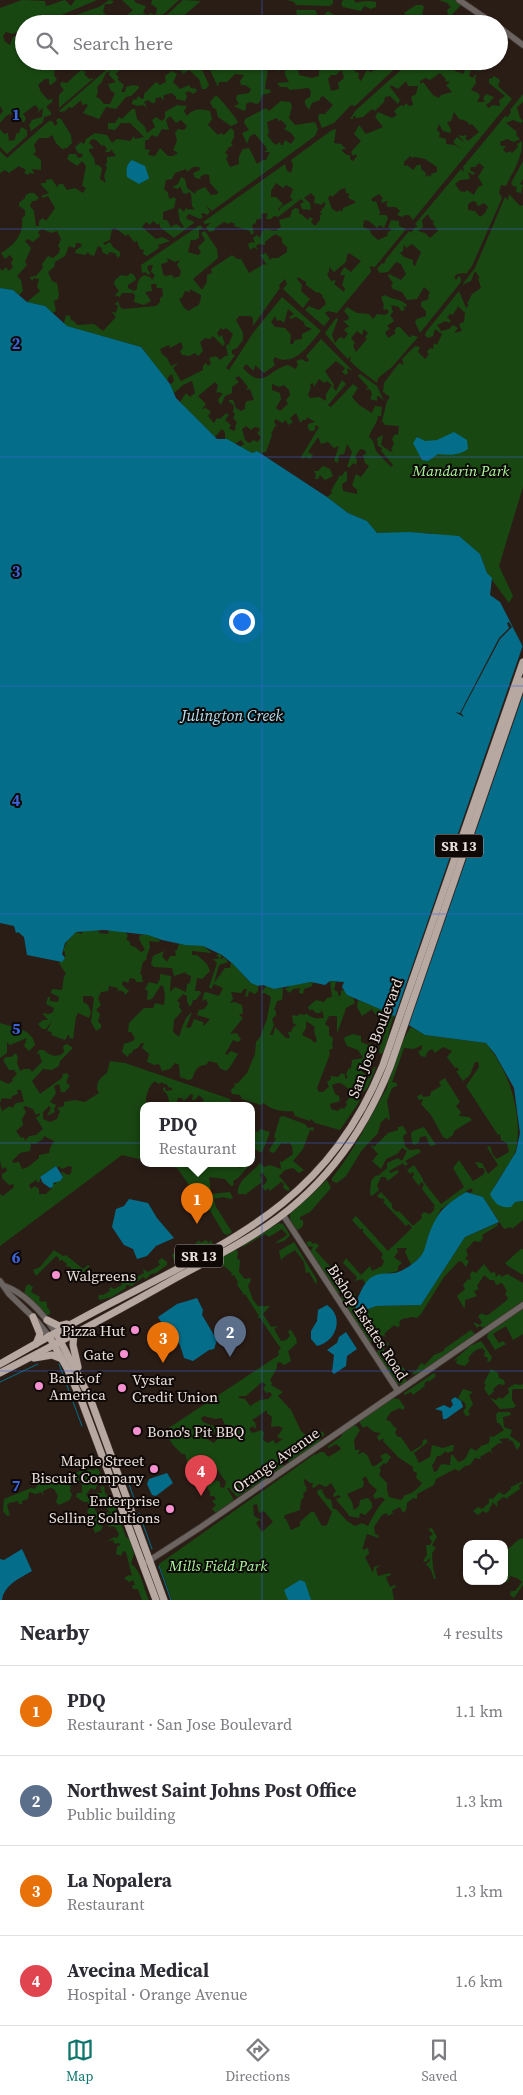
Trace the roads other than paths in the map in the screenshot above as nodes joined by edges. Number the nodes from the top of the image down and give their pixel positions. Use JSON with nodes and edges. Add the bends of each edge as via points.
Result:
{"nodes":[{"id":1,"x":459,"y":0,"type":"edge"},
{"id":2,"x":481,"y":15,"type":"edge"},
{"id":3,"x":508,"y":34,"type":"edge"},
{"id":4,"x":523,"y":45,"type":"edge"},
{"id":5,"x":523,"y":662,"type":"edge"},
{"id":6,"x":523,"y":680,"type":"edge"},
{"id":7,"x":398,"y":1032,"type":"junction"},
{"id":8,"x":306,"y":1183,"type":"junction"},
{"id":9,"x":282,"y":1215,"type":"junction"},
{"id":10,"x":253,"y":1226,"type":"junction"},
{"id":11,"x":241,"y":1242,"type":"junction"},
{"id":12,"x":176,"y":1273,"type":"junction"},
{"id":13,"x":0,"y":1281,"type":"edge"},
{"id":14,"x":5,"y":1286,"type":"junction"},
{"id":15,"x":118,"y":1299,"type":"junction"},
{"id":16,"x":523,"y":1305,"type":"edge"},
{"id":17,"x":33,"y":1317,"type":"junction"},
{"id":18,"x":46,"y":1320,"type":"junction"},
{"id":19,"x":74,"y":1334,"type":"junction"},
{"id":20,"x":53,"y":1335,"type":"junction"},
{"id":21,"x":58,"y":1343,"type":"junction"},
{"id":22,"x":35,"y":1344,"type":"junction"},
{"id":23,"x":28,"y":1359,"type":"junction"},
{"id":24,"x":64,"y":1361,"type":"junction"},
{"id":25,"x":0,"y":1364,"type":"edge"},
{"id":26,"x":0,"y":1374,"type":"edge"},
{"id":27,"x":80,"y":1377,"type":"junction"},
{"id":28,"x":398,"y":1391,"type":"junction"},
{"id":29,"x":97,"y":1429,"type":"junction"},
{"id":30,"x":146,"y":1563,"type":"junction"},
{"id":31,"x":156,"y":1600,"type":"edge"},
{"id":32,"x":164,"y":1600,"type":"edge"}],
"edges":[{"from":1,"to":2,"type":"street"},
{"from":3,"to":4,"type":"street"},
{"from":5,"to":7,"type":"main road","name":"San Jose Boulevard","number":"SR 13"},
{"from":6,"to":7,"type":"main road","name":"San Jose Boulevard","number":"SR 13"},
{"from":7,"to":8,"type":"main road","name":"San Jose Boulevard","number":"SR 13","via":[[356,1120],[337,1149]]},
{"from":7,"to":9,"type":"main road","name":"San Jose Boulevard","number":"SR 13","via":[[375,1102],[352,1141],[323,1177]]},
{"from":8,"to":9,"type":"main road","via":[[307,1187],[282,1209]]},
{"from":8,"to":10,"type":"main road","name":"San Jose Boulevard","number":"SR 13"},
{"from":9,"to":11,"type":"main road","name":"San Jose Boulevard","number":"SR 13"},
{"from":9,"to":28,"type":"street","name":"Bishop Estates Road"},
{"from":10,"to":11,"type":"main road","via":[[253,1231]]},
{"from":10,"to":12,"type":"main road","name":"San Jose Boulevard","number":"SR 13"},
{"from":11,"to":12,"type":"main road","name":"San Jose Boulevard","number":"SR 13"},
{"from":12,"to":15,"type":"main road","name":"San Jose Boulevard","number":"SR 13"},
{"from":12,"to":19,"type":"main road","name":"San Jose Boulevard","number":"SR 13","via":[[155,1290]]},
{"from":13,"to":14,"type":"street"},
{"from":14,"to":17,"type":"street"},
{"from":14,"to":18,"type":"street","via":[[13,1289]]},
{"from":15,"to":18,"type":"main road","via":[[112,1299],[63,1326]]},
{"from":15,"to":20,"type":"main road","name":"San Jose Boulevard","number":"SR 13"},
{"from":16,"to":28,"type":"street","name":"Bishop Estates Road"},
{"from":17,"to":20,"type":"street"},
{"from":17,"to":22,"type":"main road","via":[[40,1334]]},
{"from":18,"to":20,"type":"street"},
{"from":19,"to":21,"type":"main road","name":"San Jose Boulevard","number":"SR 13"},
{"from":19,"to":27,"type":"main road"},
{"from":20,"to":21,"type":"main road"},
{"from":20,"to":22,"type":"main road","number":"SR 13"},
{"from":21,"to":23,"type":"main road","number":"SR 13"},
{"from":21,"to":24,"type":"main road"},
{"from":21,"to":27,"type":"main road"},
{"from":22,"to":25,"type":"main road","number":"SR 13"},
{"from":23,"to":24,"type":"main road","via":[[52,1355]]},
{"from":23,"to":26,"type":"main road","number":"SR 13"},
{"from":24,"to":29,"type":"main road"},
{"from":27,"to":29,"type":"main road"},
{"from":28,"to":30,"type":"street","name":"Orange Avenue"},
{"from":29,"to":30,"type":"main road"},
{"from":30,"to":31,"type":"main road"},
{"from":30,"to":32,"type":"main road"}]}
